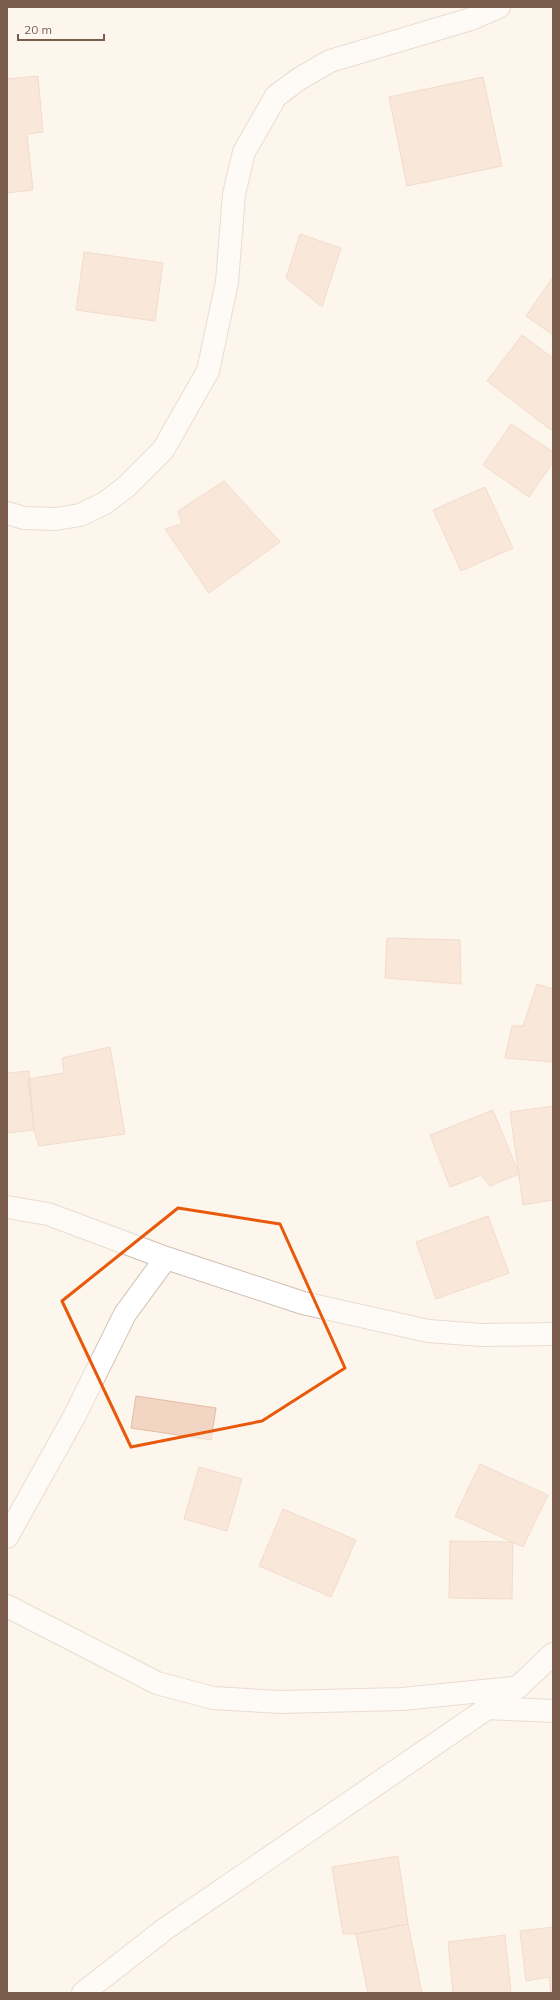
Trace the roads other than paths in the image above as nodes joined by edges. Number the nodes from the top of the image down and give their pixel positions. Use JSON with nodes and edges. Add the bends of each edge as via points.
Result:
{"nodes":[{"id":1,"x":499,"y":7,"type":"edge"},
{"id":2,"x":7,"y":513,"type":"edge"},
{"id":3,"x":7,"y":1207,"type":"edge"},
{"id":4,"x":166,"y":1258,"type":"junction"},
{"id":5,"x":553,"y":1334,"type":"edge"},
{"id":6,"x":7,"y":1538,"type":"edge"},
{"id":7,"x":7,"y":1606,"type":"edge"},
{"id":8,"x":553,"y":1654,"type":"edge"},
{"id":9,"x":517,"y":1688,"type":"junction"},
{"id":10,"x":485,"y":1708,"type":"junction"},
{"id":11,"x":553,"y":1711,"type":"edge"},
{"id":12,"x":83,"y":1993,"type":"edge"}],
"edges":[{"from":1,"to":2,"type":"street","via":[[471,19],[330,62],[299,79],[276,96],[244,152],[234,194],[227,282],[208,371],[163,450],[105,504],[80,515],[56,520],[24,518]]},
{"from":3,"to":4,"type":"street","via":[[48,1214]]},
{"from":4,"to":5,"type":"street","via":[[303,1303],[428,1331],[482,1335]]},
{"from":4,"to":6,"type":"street","via":[[125,1314],[74,1417]]},
{"from":7,"to":9,"type":"street","via":[[157,1683],[213,1698],[280,1702],[402,1699]]},
{"from":8,"to":9,"type":"street"},
{"from":9,"to":10,"type":"street"},
{"from":10,"to":11,"type":"street"},
{"from":10,"to":12,"type":"street","via":[[165,1930]]}]}
